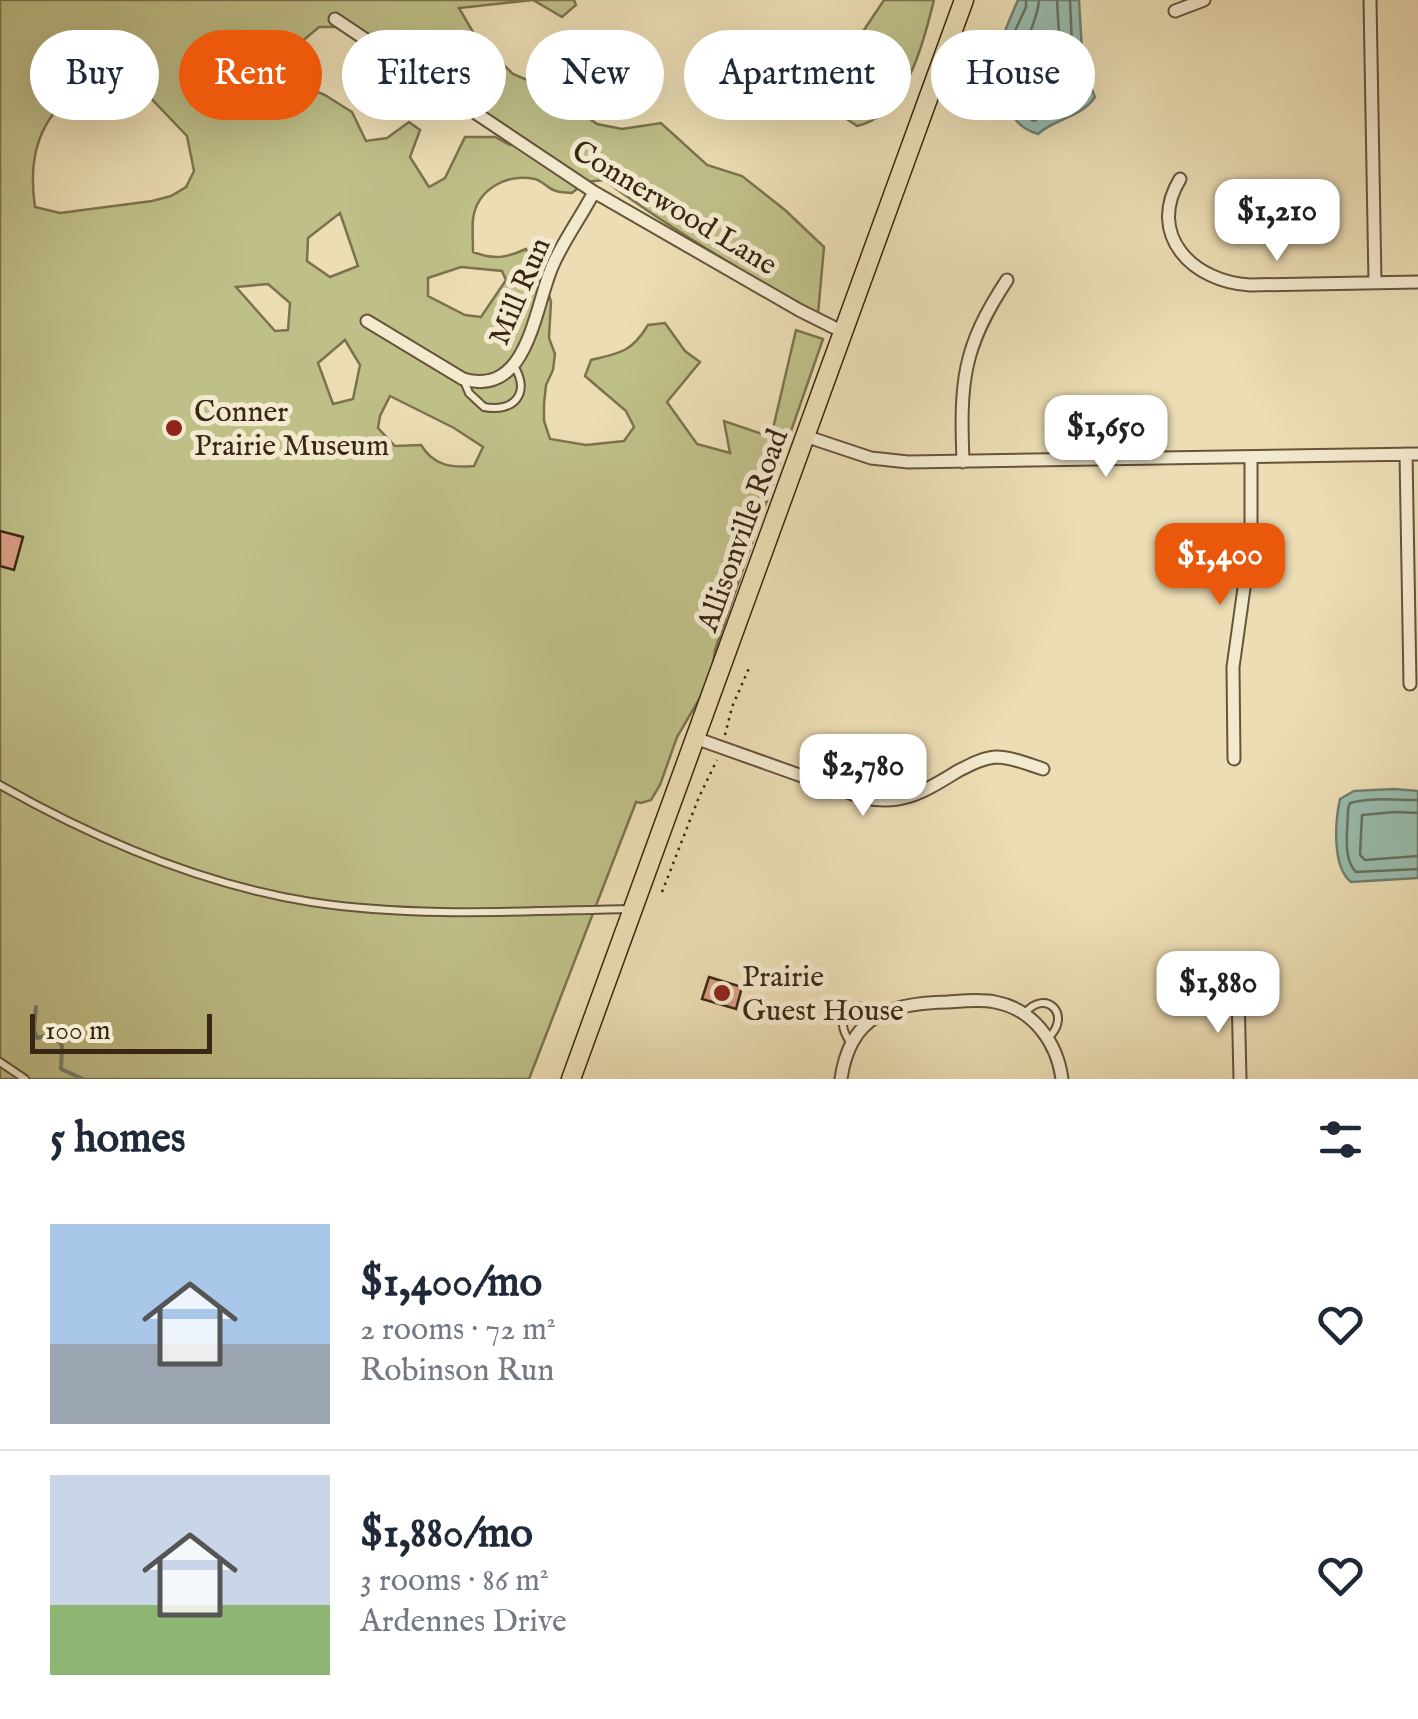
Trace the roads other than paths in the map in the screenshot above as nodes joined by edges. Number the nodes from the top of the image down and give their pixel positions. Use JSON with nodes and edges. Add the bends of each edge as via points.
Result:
{"nodes":[{"id":1,"x":964,"y":0,"type":"edge"},
{"id":2,"x":1204,"y":0,"type":"edge"},
{"id":3,"x":1370,"y":0,"type":"edge"},
{"id":4,"x":1175,"y":11,"type":"dead end"},
{"id":5,"x":335,"y":19,"type":"dead end"},
{"id":6,"x":1180,"y":179,"type":"dead end"},
{"id":7,"x":594,"y":192,"type":"junction"},
{"id":8,"x":1006,"y":280,"type":"dead end"},
{"id":9,"x":1418,"y":282,"type":"edge"},
{"id":10,"x":1375,"y":283,"type":"junction"},
{"id":11,"x":367,"y":321,"type":"dead end"},
{"id":12,"x":843,"y":332,"type":"junction"},
{"id":13,"x":514,"y":366,"type":"junction"},
{"id":14,"x":463,"y":380,"type":"junction"},
{"id":15,"x":805,"y":436,"type":"junction"},
{"id":16,"x":1412,"y":454,"type":"edge"},
{"id":17,"x":1251,"y":457,"type":"junction"},
{"id":18,"x":963,"y":462,"type":"junction"},
{"id":19,"x":1414,"y":603,"type":"edge"},
{"id":20,"x":1410,"y":684,"type":"dead end"},
{"id":21,"x":695,"y":738,"type":"junction"},
{"id":22,"x":1234,"y":759,"type":"dead end"},
{"id":23,"x":1043,"y":769,"type":"dead end"},
{"id":24,"x":0,"y":785,"type":"edge"},
{"id":25,"x":633,"y":909,"type":"junction"},
{"id":26,"x":1238,"y":992,"type":"dead end"},
{"id":27,"x":1024,"y":1014,"type":"junction"},
{"id":28,"x":877,"y":1016,"type":"junction"},
{"id":29,"x":1049,"y":1037,"type":"junction"},
{"id":30,"x":851,"y":1043,"type":"junction"},
{"id":31,"x":0,"y":1062,"type":"edge"},
{"id":32,"x":25,"y":1079,"type":"edge"},
{"id":33,"x":571,"y":1079,"type":"edge"},
{"id":34,"x":841,"y":1079,"type":"edge"},
{"id":35,"x":1062,"y":1079,"type":"edge"},
{"id":36,"x":1240,"y":1079,"type":"edge"}],
"edges":[{"from":1,"to":12,"type":"main road","name":"Allisonville Road"},
{"from":2,"to":4,"type":"street"},
{"from":3,"to":10,"type":"street"},
{"from":5,"to":7,"type":"street","name":"Connerwood Lane"},
{"from":6,"to":10,"type":"street","via":[[1169,204],[1170,228],[1180,252],[1211,277],[1250,285]]},
{"from":7,"to":12,"type":"street","name":"Connerwood Lane"},
{"from":7,"to":13,"type":"street","name":"Mill Run","via":[[553,265]]},
{"from":8,"to":18,"type":"street","via":[[967,360]]},
{"from":9,"to":10,"type":"street"},
{"from":11,"to":14,"type":"street"},
{"from":12,"to":15,"type":"main road","name":"Allisonville Road"},
{"from":13,"to":14,"type":"street","name":"Mill Run","via":[[491,382]]},
{"from":13,"to":14,"type":"lane","via":[[521,390],[506,408],[484,407]]},
{"from":15,"to":18,"type":"street","via":[[882,461]]},
{"from":15,"to":21,"type":"main road","name":"Allisonville Road"},
{"from":16,"to":17,"type":"street"},
{"from":16,"to":19,"type":"street"},
{"from":17,"to":18,"type":"street"},
{"from":17,"to":22,"type":"street","via":[[1251,538],[1233,668]]},
{"from":19,"to":20,"type":"street"},
{"from":21,"to":23,"type":"street","via":[[889,802],[990,758]]},
{"from":21,"to":25,"type":"main road","name":"Allisonville Road"},
{"from":24,"to":25,"type":"lane","via":[[148,857],[272,894],[383,909]]},
{"from":25,"to":33,"type":"main road","name":"Allisonville Road"},
{"from":26,"to":36,"type":"street"},
{"from":27,"to":28,"type":"street","via":[[976,1001],[908,1004]]},
{"from":27,"to":29,"type":"street"},
{"from":27,"to":29,"type":"lane","via":[[1036,1003],[1053,1007],[1058,1026]]},
{"from":28,"to":30,"type":"street"},
{"from":28,"to":30,"type":"lane","via":[[862,1006],[846,1010],[842,1028]]},
{"from":29,"to":35,"type":"street"},
{"from":30,"to":34,"type":"street"},
{"from":31,"to":32,"type":"lane"}]}
